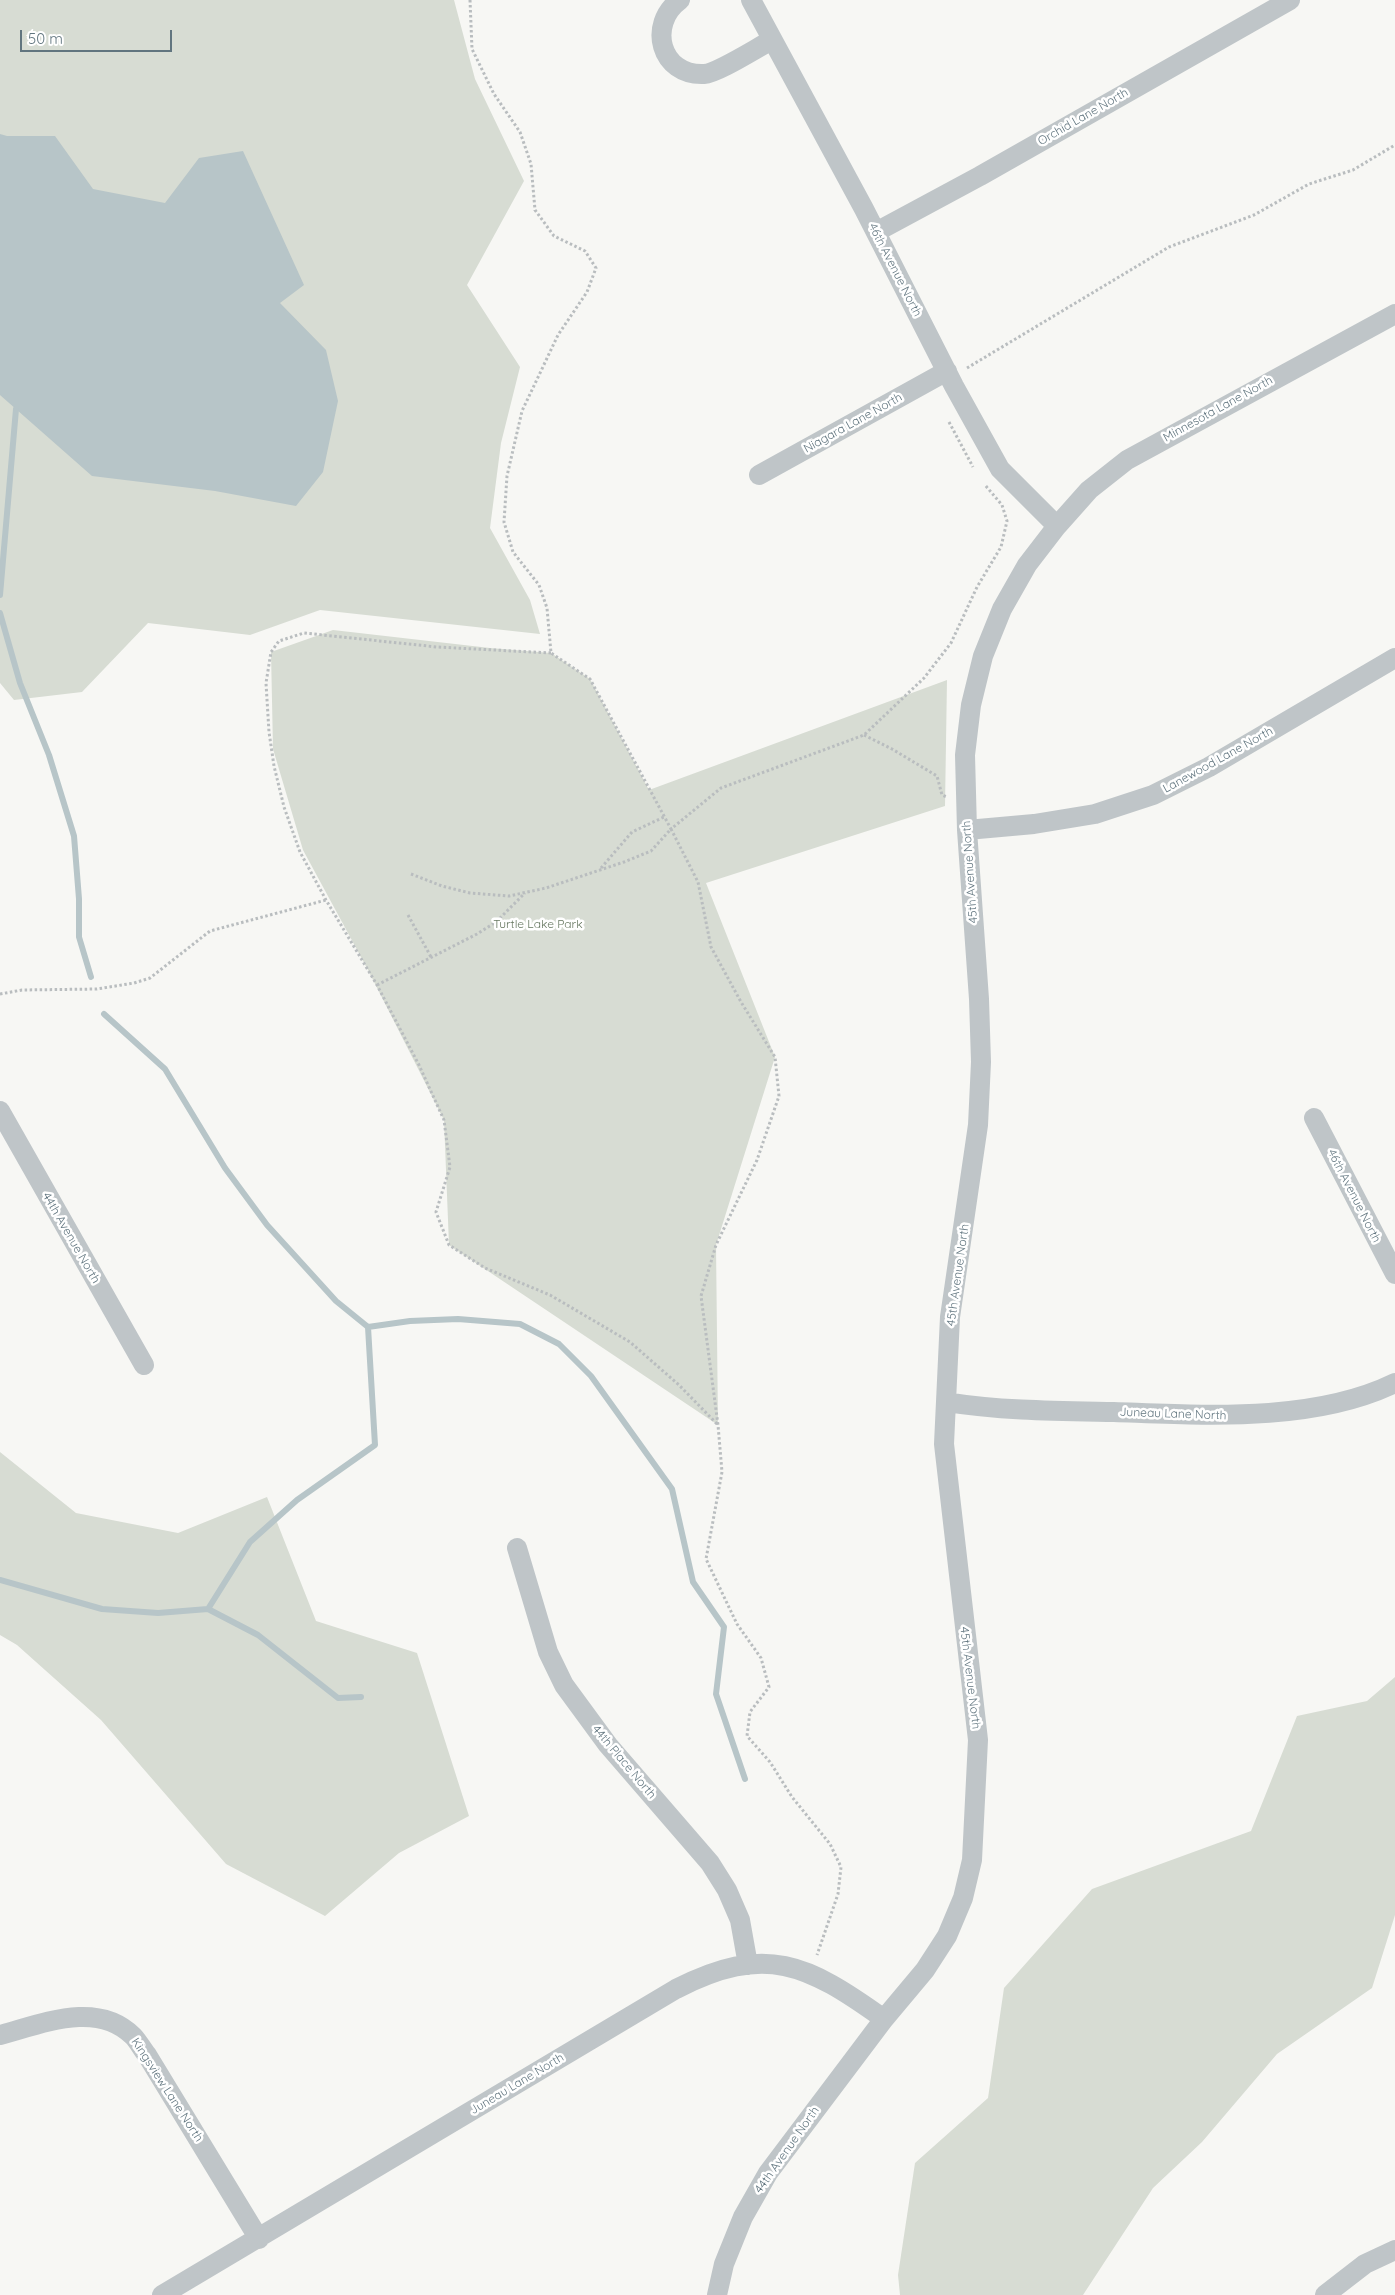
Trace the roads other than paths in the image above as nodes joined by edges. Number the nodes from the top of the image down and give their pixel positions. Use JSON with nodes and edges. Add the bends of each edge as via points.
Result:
{"nodes":[{"id":1,"x":680,"y":0,"type":"edge"},
{"id":2,"x":751,"y":0,"type":"edge"},
{"id":3,"x":1290,"y":0,"type":"edge"},
{"id":4,"x":772,"y":40,"type":"junction"},
{"id":5,"x":876,"y":232,"type":"junction"},
{"id":6,"x":1395,"y":314,"type":"edge"},
{"id":7,"x":950,"y":379,"type":"junction"},
{"id":8,"x":759,"y":475,"type":"dead end"},
{"id":9,"x":1057,"y":526,"type":"junction"},
{"id":10,"x":1395,"y":658,"type":"edge"},
{"id":11,"x":967,"y":830,"type":"junction"},
{"id":12,"x":0,"y":1111,"type":"edge"},
{"id":13,"x":1314,"y":1118,"type":"dead end"},
{"id":14,"x":1395,"y":1274,"type":"edge"},
{"id":15,"x":144,"y":1365,"type":"dead end"},
{"id":16,"x":1395,"y":1383,"type":"edge"},
{"id":17,"x":946,"y":1402,"type":"junction"},
{"id":18,"x":517,"y":1548,"type":"dead end"},
{"id":19,"x":748,"y":1965,"type":"junction"},
{"id":20,"x":884,"y":2020,"type":"junction"},
{"id":21,"x":0,"y":2035,"type":"edge"},
{"id":22,"x":259,"y":2239,"type":"junction"},
{"id":23,"x":1395,"y":2250,"type":"edge"},
{"id":24,"x":162,"y":2295,"type":"edge"},
{"id":25,"x":717,"y":2295,"type":"edge"},
{"id":26,"x":1326,"y":2295,"type":"edge"}],
"edges":[{"from":1,"to":4,"type":"street","via":[[670,8],[662,22],[660,38],[664,53],[675,66],[705,74]]},
{"from":2,"to":4,"type":"street","name":"46th Avenue North"},
{"from":3,"to":5,"type":"street","name":"Orchid Lane North"},
{"from":4,"to":5,"type":"street","name":"46th Avenue North"},
{"from":5,"to":7,"type":"street","name":"46th Avenue North"},
{"from":6,"to":9,"type":"street","name":"Minnesota Lane North","via":[[1127,460],[1089,490]]},
{"from":7,"to":8,"type":"street","name":"Niagara Lane North"},
{"from":7,"to":9,"type":"street","name":"46th Avenue North","via":[[1000,469]]},
{"from":9,"to":11,"type":"street","name":"45th Avenue North","via":[[1027,564],[1006,601],[983,656],[971,705],[965,755]]},
{"from":10,"to":11,"type":"street","name":"Lanewood Lane North","via":[[1209,767],[1153,795],[1095,814]]},
{"from":11,"to":17,"type":"street","name":"45th Avenue North","via":[[981,1062],[978,1125],[950,1317]]},
{"from":12,"to":15,"type":"street","name":"44th Avenue North"},
{"from":13,"to":14,"type":"street","name":"46th Avenue North"},
{"from":16,"to":17,"type":"street","name":"Juneau Lane North","via":[[1376,1392],[1330,1404],[1241,1416],[990,1409]]},
{"from":17,"to":20,"type":"street","name":"45th Avenue North","via":[[944,1444],[978,1740],[972,1860],[963,1898],[947,1936],[925,1970]]},
{"from":18,"to":19,"type":"street","name":"44th Place North","via":[[548,1652],[564,1685],[602,1738],[710,1863],[740,1920]]},
{"from":19,"to":20,"type":"street","name":"Juneau Lane North","via":[[779,1964],[810,1972],[843,1990]]},
{"from":19,"to":22,"type":"street","name":"Juneau Lane North","via":[[701,1977],[676,1989]]},
{"from":20,"to":25,"type":"street","name":"44th Avenue North","via":[[768,2173],[743,2217],[724,2264]]},
{"from":21,"to":22,"type":"street","name":"Kingsview Lane North","via":[[66,2018],[90,2016],[112,2021],[133,2035]]},
{"from":22,"to":24,"type":"street","name":"Juneau Lane North"},
{"from":23,"to":26,"type":"street","via":[[1366,2264]]}]}
